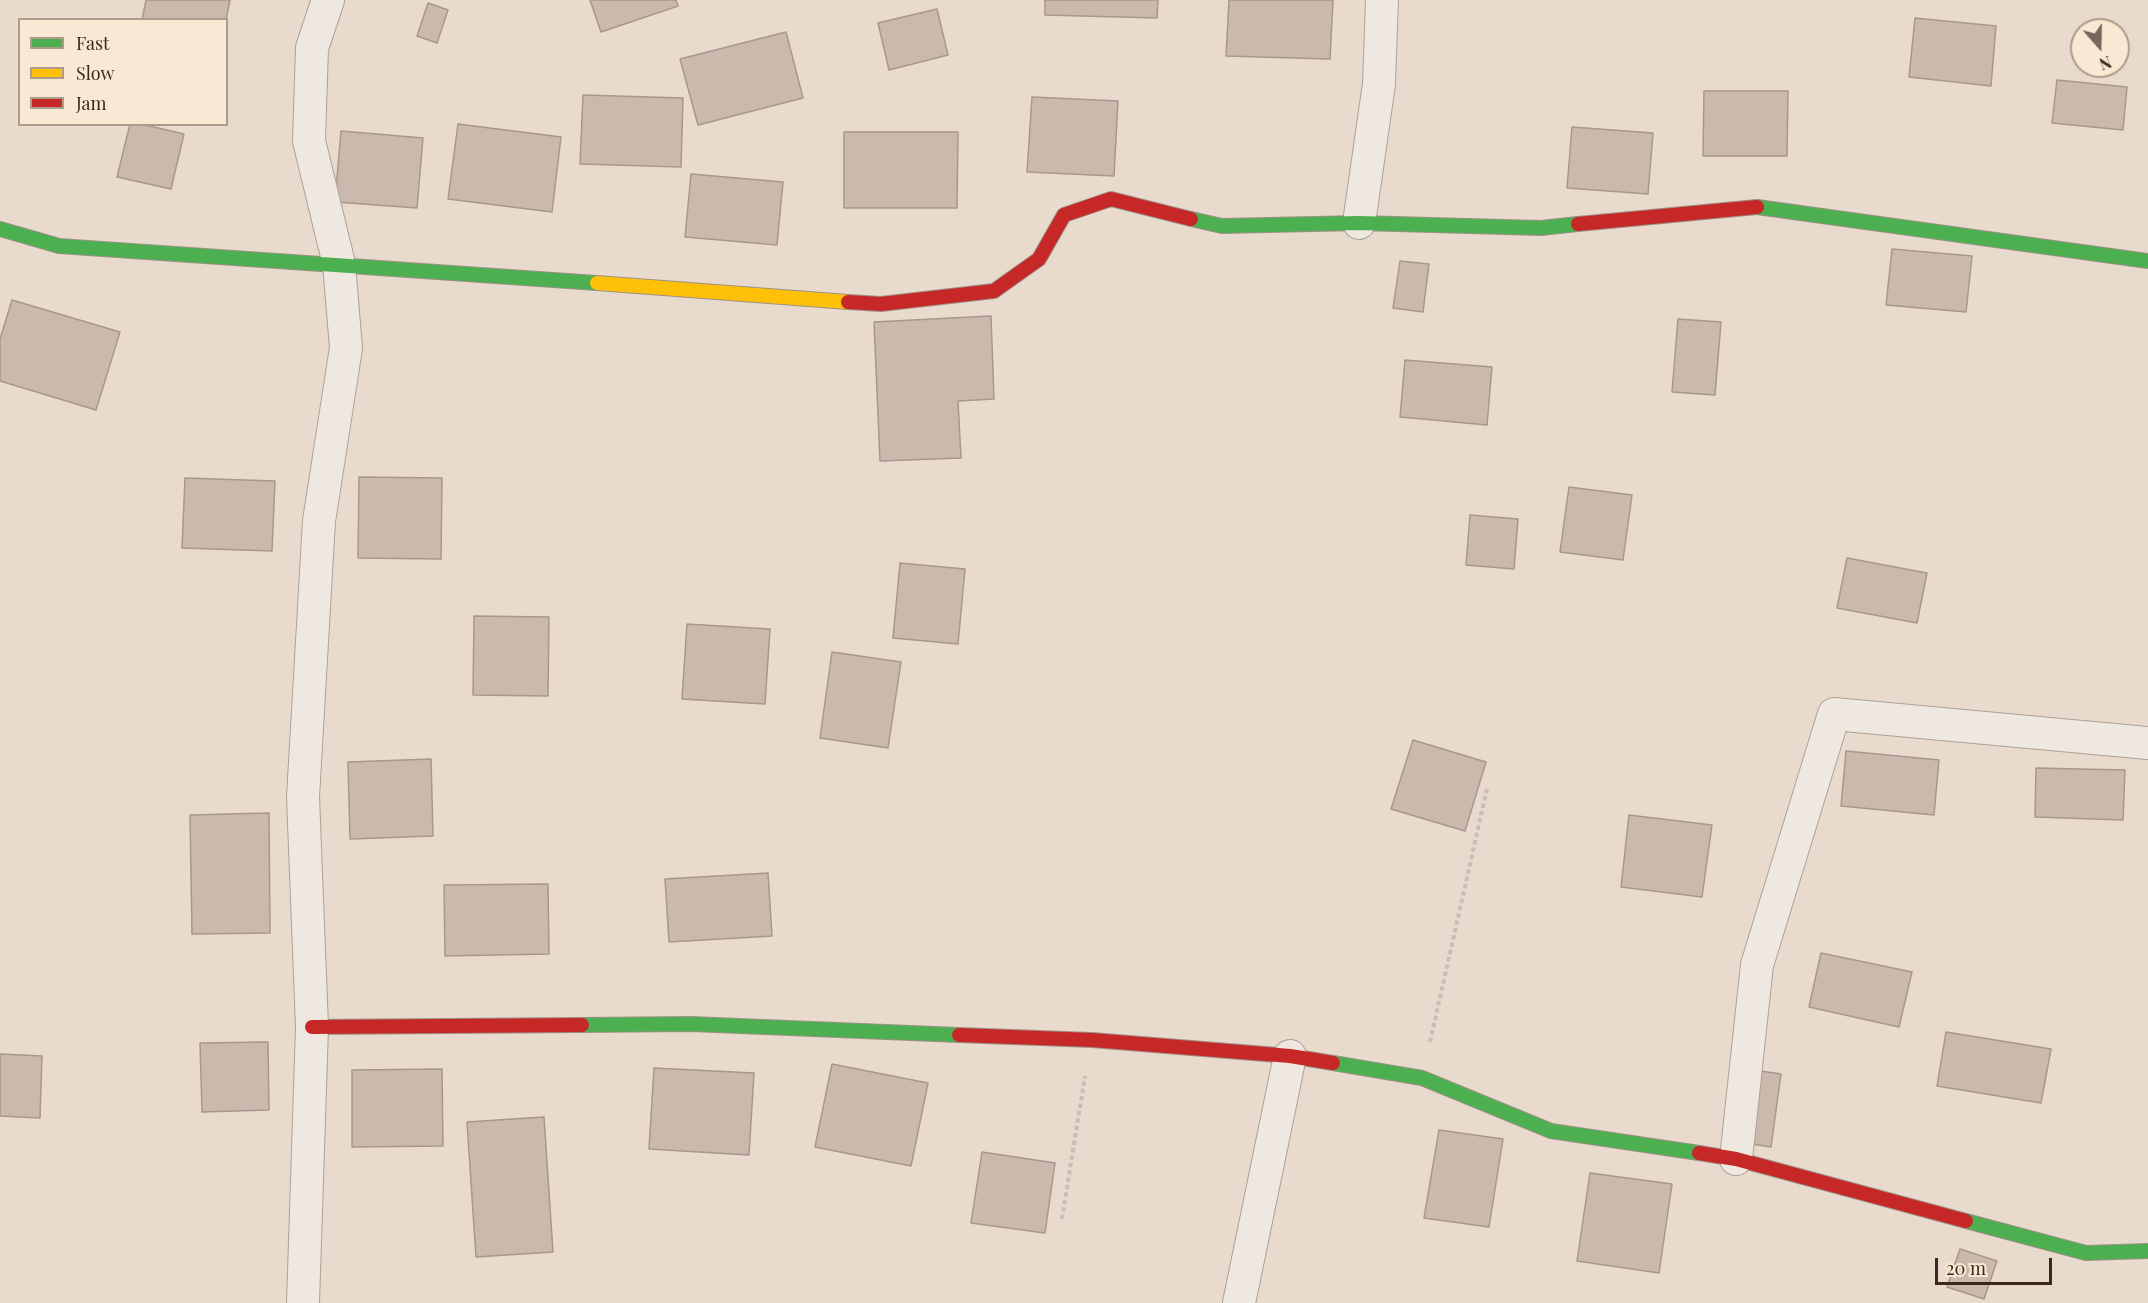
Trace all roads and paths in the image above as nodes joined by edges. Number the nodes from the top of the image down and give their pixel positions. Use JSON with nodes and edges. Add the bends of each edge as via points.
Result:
{"nodes":[{"id":1,"x":328,"y":0,"type":"edge"},
{"id":2,"x":1382,"y":0,"type":"edge"},
{"id":3,"x":1359,"y":223,"type":"junction"},
{"id":4,"x":0,"y":229,"type":"edge"},
{"id":5,"x":2148,"y":261,"type":"edge"},
{"id":6,"x":339,"y":264,"type":"junction"},
{"id":7,"x":2148,"y":743,"type":"edge"},
{"id":8,"x":1486,"y":789,"type":"dead end"},
{"id":9,"x":312,"y":1028,"type":"junction"},
{"id":10,"x":1092,"y":1040,"type":"junction"},
{"id":11,"x":1290,"y":1056,"type":"junction"},
{"id":12,"x":1422,"y":1078,"type":"junction"},
{"id":13,"x":1736,"y":1159,"type":"junction"},
{"id":14,"x":1062,"y":1219,"type":"dead end"},
{"id":15,"x":2148,"y":1251,"type":"edge"},
{"id":16,"x":303,"y":1303,"type":"edge"},
{"id":17,"x":1239,"y":1303,"type":"edge"}],
"edges":[{"from":1,"to":6,"type":"street","via":[[312,48],[309,141]]},
{"from":2,"to":3,"type":"street","via":[[1379,84]]},
{"from":3,"to":5,"type":"street","via":[[1541,228],[1752,206]]},
{"from":3,"to":6,"type":"street","via":[[1222,226],[1111,199],[1064,215],[1039,259],[994,291],[881,304]]},
{"from":4,"to":6,"type":"street","via":[[59,246]]},
{"from":6,"to":9,"type":"street","via":[[346,348],[319,521],[303,797]]},
{"from":7,"to":13,"type":"street","via":[[1834,714],[1757,965]]},
{"from":8,"to":12,"type":"path"},
{"from":9,"to":10,"type":"street","via":[[691,1024]]},
{"from":9,"to":16,"type":"street"},
{"from":10,"to":11,"type":"street"},
{"from":10,"to":14,"type":"path"},
{"from":11,"to":12,"type":"street"},
{"from":11,"to":17,"type":"street"},
{"from":12,"to":13,"type":"street","via":[[1551,1131]]},
{"from":13,"to":15,"type":"street","via":[[2086,1253]]}]}
